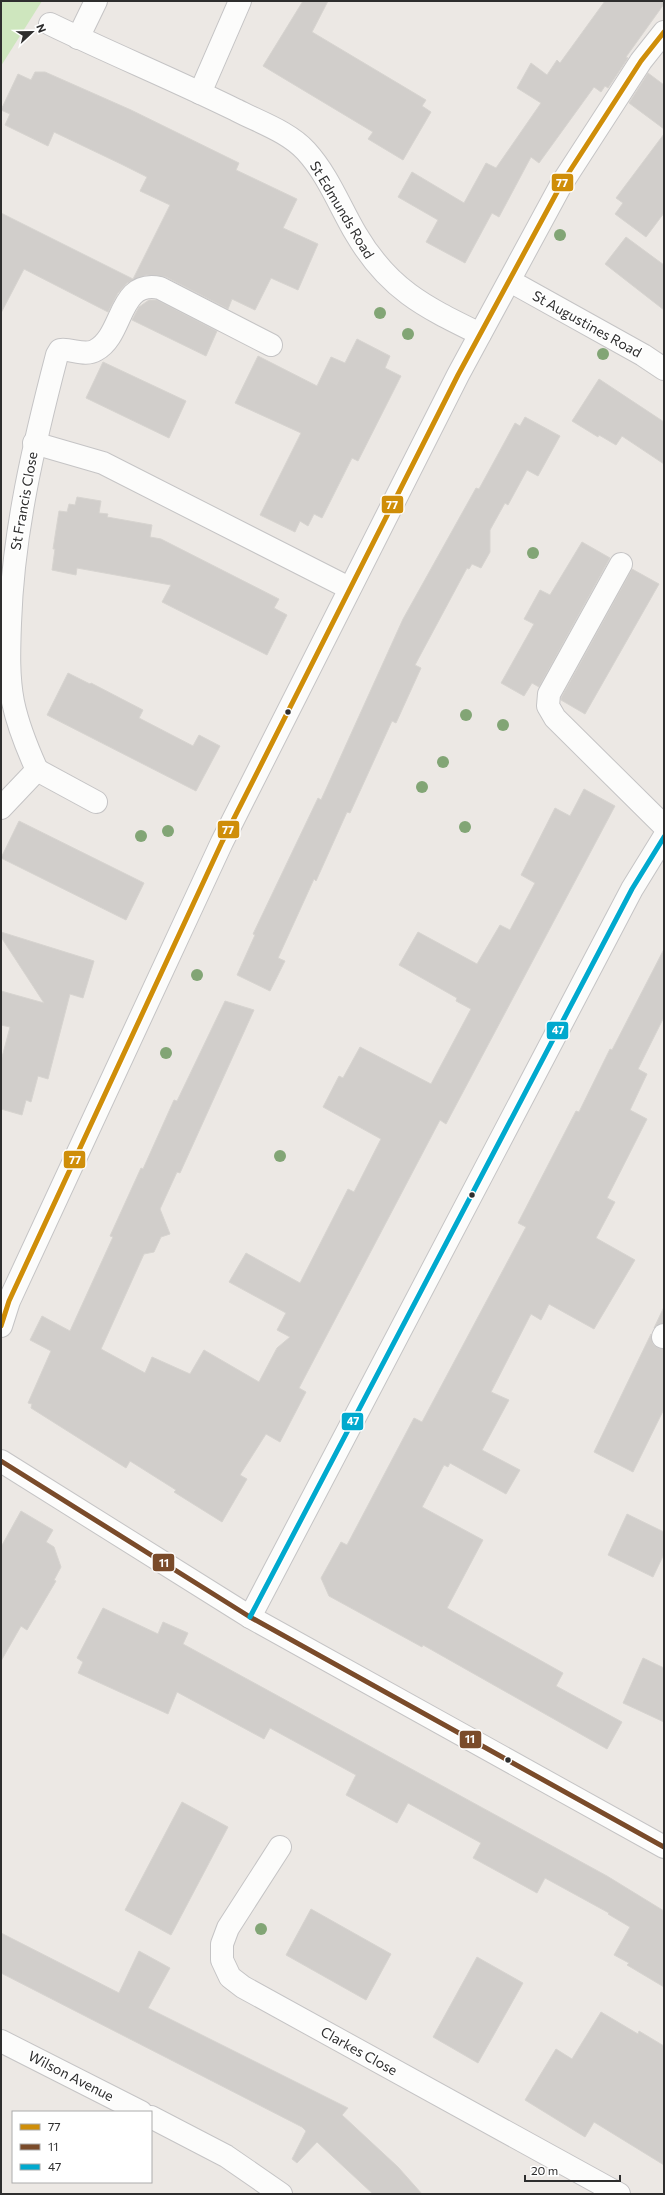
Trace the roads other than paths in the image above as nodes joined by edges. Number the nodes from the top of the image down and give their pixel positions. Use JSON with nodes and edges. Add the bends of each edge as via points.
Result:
{"nodes":[{"id":1,"x":96,"y":1,"type":"edge"},
{"id":2,"x":240,"y":1,"type":"edge"},
{"id":3,"x":50,"y":24,"type":"dead end"},
{"id":4,"x":664,"y":32,"type":"edge"},
{"id":5,"x":78,"y":38,"type":"junction"},
{"id":6,"x":200,"y":93,"type":"junction"},
{"id":7,"x":510,"y":281,"type":"junction"},
{"id":8,"x":480,"y":334,"type":"junction"},
{"id":9,"x":271,"y":345,"type":"dead end"},
{"id":10,"x":664,"y":369,"type":"edge"},
{"id":11,"x":34,"y":443,"type":"junction"},
{"id":12,"x":7,"y":563,"type":"edge"},
{"id":13,"x":621,"y":564,"type":"dead end"},
{"id":14,"x":349,"y":588,"type":"junction"},
{"id":15,"x":37,"y":770,"type":"junction"},
{"id":16,"x":96,"y":802,"type":"dead end"},
{"id":17,"x":1,"y":808,"type":"edge"},
{"id":18,"x":664,"y":826,"type":"edge"},
{"id":19,"x":664,"y":838,"type":"edge"},
{"id":20,"x":1,"y":1326,"type":"edge"},
{"id":21,"x":1,"y":1461,"type":"edge"},
{"id":22,"x":250,"y":1617,"type":"junction"},
{"id":23,"x":280,"y":1847,"type":"dead end"},
{"id":24,"x":664,"y":1847,"type":"edge"},
{"id":25,"x":1,"y":2041,"type":"edge"},
{"id":26,"x":139,"y":2111,"type":"edge"},
{"id":27,"x":152,"y":2118,"type":"edge"},
{"id":28,"x":281,"y":2194,"type":"edge"},
{"id":29,"x":619,"y":2194,"type":"edge"}],
"edges":[{"from":1,"to":5,"type":"street"},
{"from":2,"to":6,"type":"street"},
{"from":3,"to":5,"type":"street","name":"St Edmunds Road"},
{"from":4,"to":7,"type":"street","via":[[641,61],[562,183]]},
{"from":5,"to":6,"type":"street","name":"St Edmunds Road"},
{"from":6,"to":8,"type":"street","name":"St Edmunds Road","via":[[284,134],[306,151],[321,171],[376,266],[404,292],[432,310]]},
{"from":7,"to":8,"type":"street"},
{"from":7,"to":10,"type":"street","name":"St Augustines Road"},
{"from":8,"to":14,"type":"street"},
{"from":9,"to":11,"type":"street","name":"St Francis Close","via":[[160,288],[149,285],[136,291],[127,302],[109,337],[96,350],[78,353],[60,350]]},
{"from":11,"to":12,"type":"street","name":"St Francis Close"},
{"from":11,"to":14,"type":"street","name":"St Francis Close","via":[[103,462]]},
{"from":12,"to":15,"type":"street","name":"St Francis Close","via":[[9,673],[13,702],[21,731]]},
{"from":13,"to":18,"type":"street","via":[[549,694],[548,706],[555,718]]},
{"from":14,"to":20,"type":"street","via":[[222,842],[9,1300]]},
{"from":15,"to":16,"type":"street"},
{"from":15,"to":17,"type":"street"},
{"from":19,"to":22,"type":"street","via":[[632,889]]},
{"from":21,"to":22,"type":"street"},
{"from":22,"to":24,"type":"street"},
{"from":23,"to":29,"type":"street","name":"Clarkes Close","via":[[228,1928],[222,1944],[222,1960],[230,1976],[242,1987]]},
{"from":25,"to":26,"type":"street","name":"Wilson Avenue"},
{"from":27,"to":28,"type":"street","via":[[226,2156]]}]}
